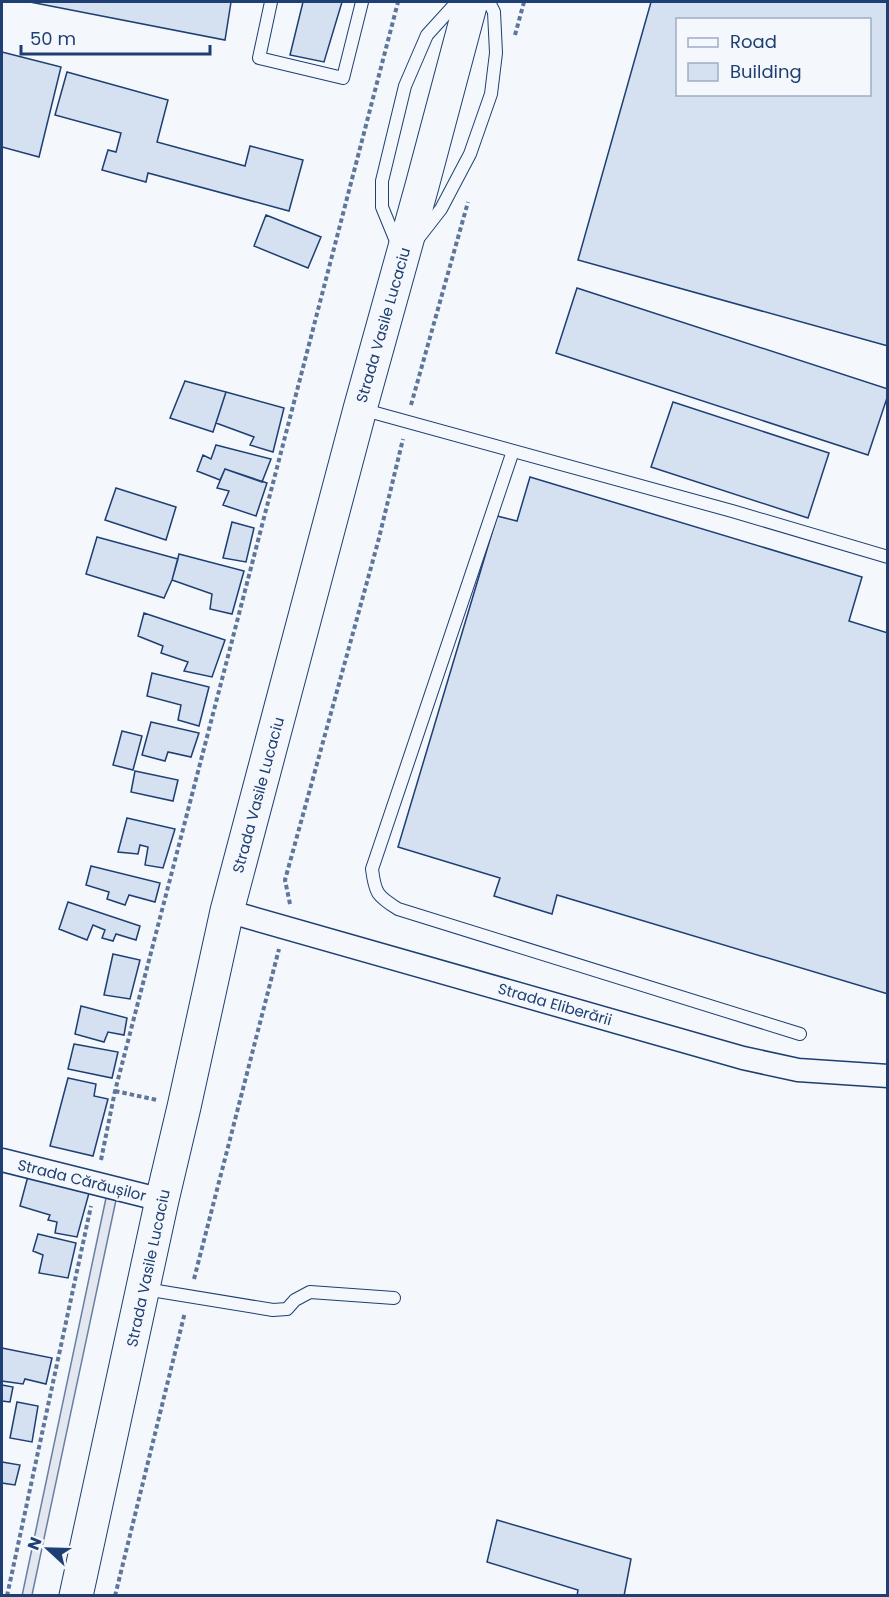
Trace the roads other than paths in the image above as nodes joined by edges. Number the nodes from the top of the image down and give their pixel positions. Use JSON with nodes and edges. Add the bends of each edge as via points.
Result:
{"nodes":[{"id":1,"x":271,"y":2,"type":"edge"},
{"id":2,"x":362,"y":2,"type":"edge"},
{"id":3,"x":456,"y":2,"type":"edge"},
{"id":4,"x":471,"y":2,"type":"edge"},
{"id":5,"x":489,"y":2,"type":"edge"},
{"id":6,"x":402,"y":258,"type":"junction"},
{"id":7,"x":360,"y":409,"type":"junction"},
{"id":8,"x":513,"y":451,"type":"junction"},
{"id":9,"x":888,"y":557,"type":"edge"},
{"id":10,"x":227,"y":911,"type":"junction"},
{"id":11,"x":800,"y":1034,"type":"dead end"},
{"id":12,"x":888,"y":1076,"type":"edge"},
{"id":13,"x":2,"y":1160,"type":"edge"},
{"id":14,"x":162,"y":1200,"type":"junction"},
{"id":15,"x":143,"y":1289,"type":"junction"},
{"id":16,"x":394,"y":1298,"type":"dead end"},
{"id":17,"x":76,"y":1596,"type":"edge"}],
"edges":[{"from":1,"to":2,"type":"lane","via":[[259,58],[343,78]]},
{"from":3,"to":6,"type":"lane","via":[[427,35],[405,86],[382,181],[382,207]]},
{"from":4,"to":6,"type":"main road","name":"Strada Vasile Lucaciu"},
{"from":5,"to":6,"type":"lane","via":[[494,12],[496,53],[491,94],[470,154],[451,191]]},
{"from":6,"to":7,"type":"main road","name":"Strada Vasile Lucaciu"},
{"from":7,"to":8,"type":"lane"},
{"from":7,"to":10,"type":"main road","name":"Strada Vasile Lucaciu"},
{"from":8,"to":9,"type":"lane"},
{"from":8,"to":11,"type":"lane","via":[[372,869],[374,885],[381,899],[398,909]]},
{"from":10,"to":12,"type":"street","name":"Strada Eliberării","via":[[743,1058],[798,1070]]},
{"from":10,"to":14,"type":"main road","name":"Strada Vasile Lucaciu"},
{"from":13,"to":14,"type":"street","name":"Strada Cărăușilor"},
{"from":14,"to":15,"type":"main road","name":"Strada Vasile Lucaciu"},
{"from":15,"to":16,"type":"lane","via":[[273,1310],[287,1309],[310,1292]]},
{"from":15,"to":17,"type":"main road","name":"Strada Vasile Lucaciu"}]}
